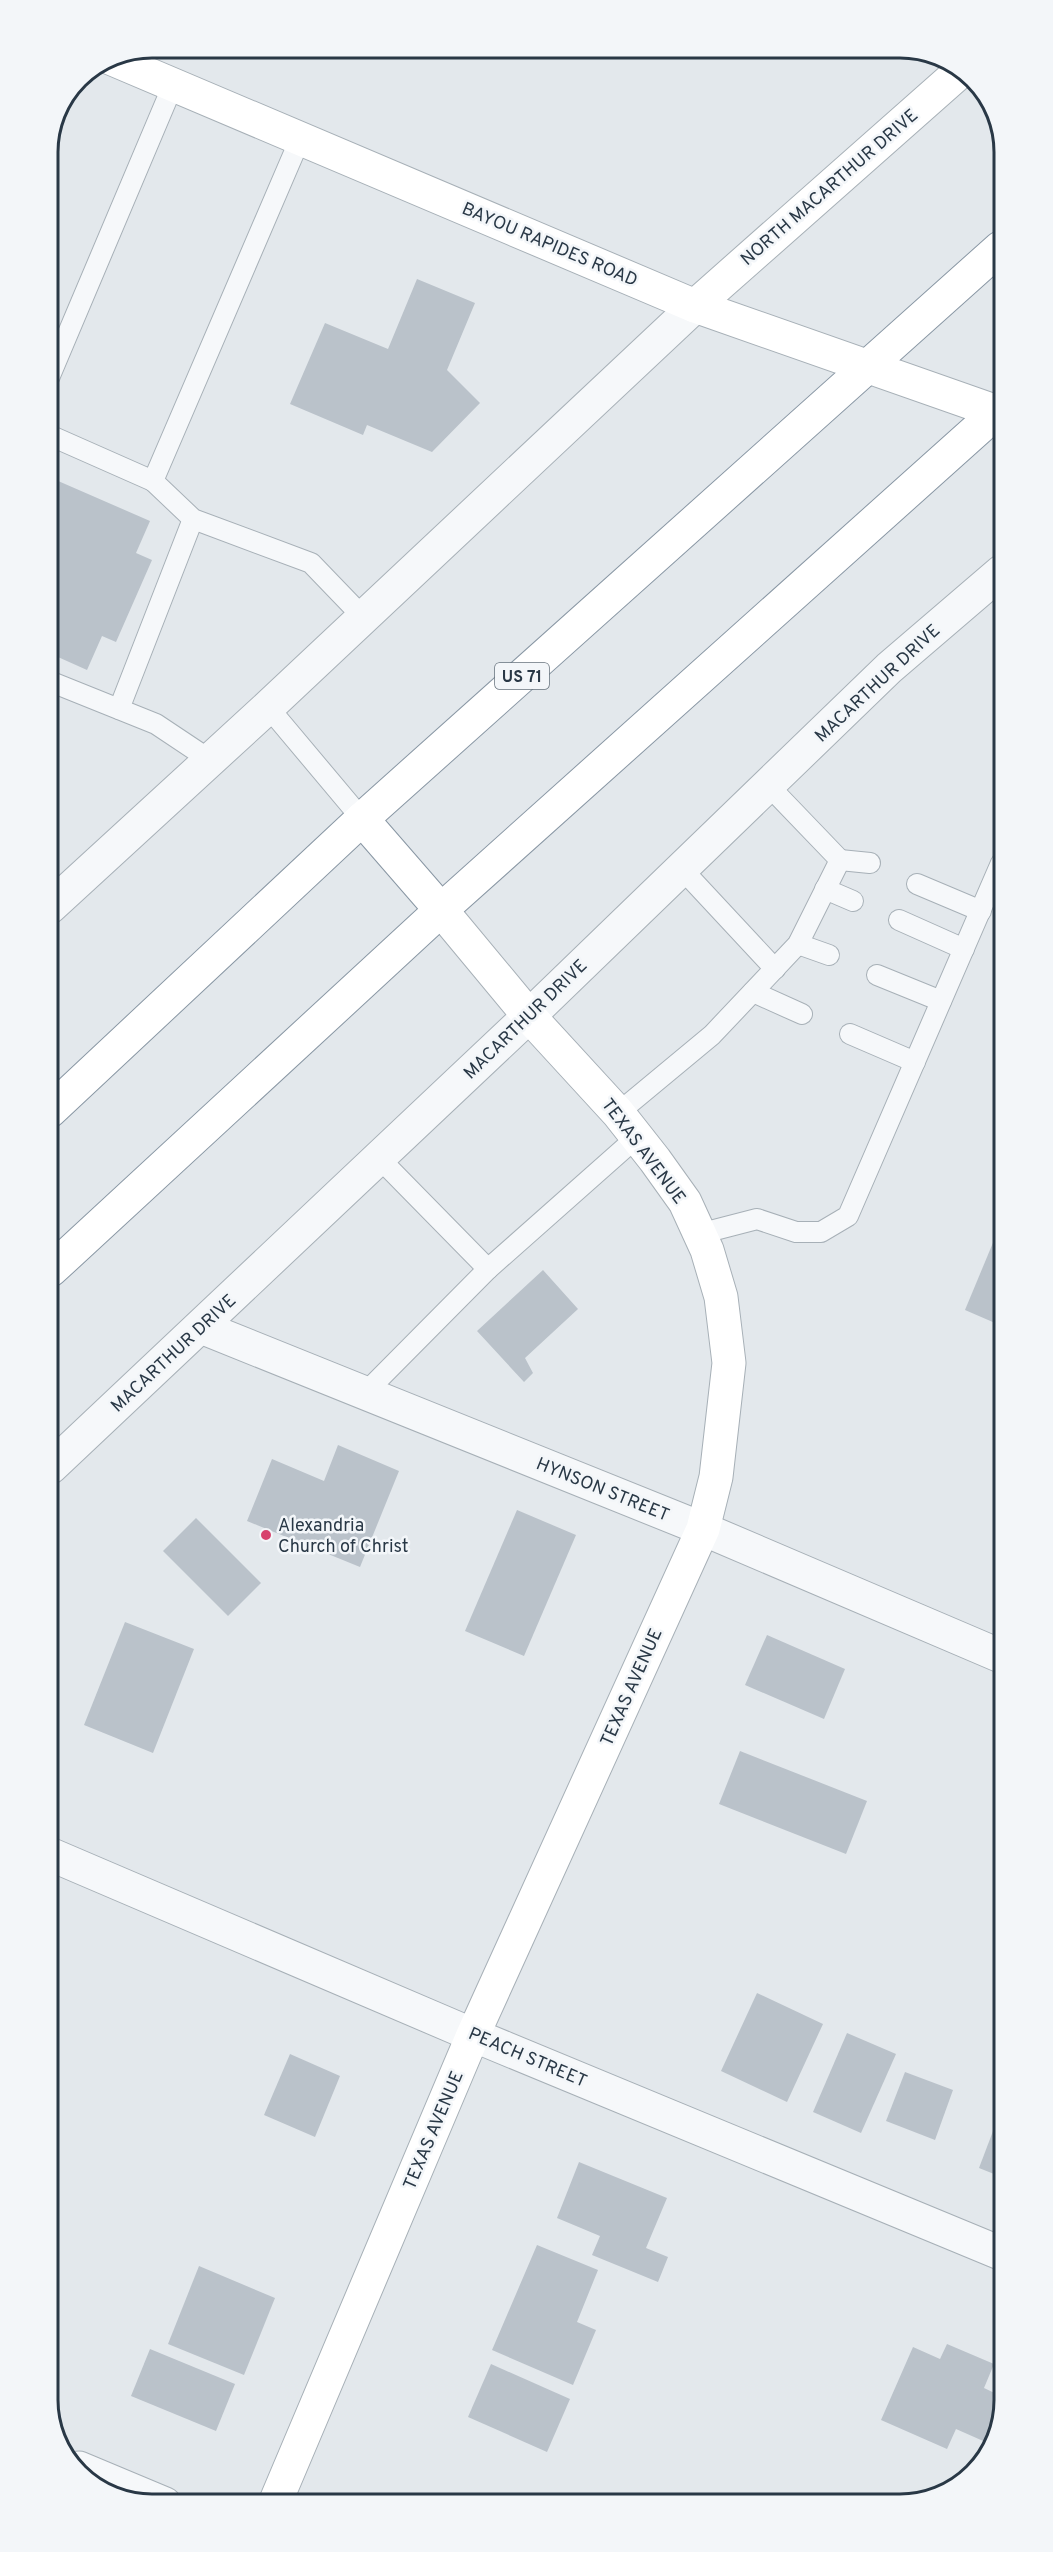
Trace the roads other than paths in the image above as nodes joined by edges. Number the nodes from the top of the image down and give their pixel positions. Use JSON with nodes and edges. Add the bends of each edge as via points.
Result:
{"nodes":[{"id":1,"x":122,"y":63,"type":"edge"},
{"id":2,"x":955,"y":76,"type":"edge"},
{"id":3,"x":173,"y":85,"type":"junction"},
{"id":4,"x":300,"y":139,"type":"junction"},
{"id":5,"x":994,"y":253,"type":"edge"},
{"id":6,"x":695,"y":306,"type":"junction"},
{"id":7,"x":59,"y":355,"type":"edge"},
{"id":8,"x":868,"y":368,"type":"junction"},
{"id":9,"x":994,"y":409,"type":"edge"},
{"id":10,"x":994,"y":415,"type":"edge"},
{"id":11,"x":59,"y":439,"type":"edge"},
{"id":12,"x":153,"y":481,"type":"junction"},
{"id":13,"x":193,"y":519,"type":"junction"},
{"id":14,"x":994,"y":582,"type":"edge"},
{"id":15,"x":363,"y":617,"type":"junction"},
{"id":16,"x":59,"y":685,"type":"edge"},
{"id":17,"x":268,"y":707,"type":"junction"},
{"id":18,"x":120,"y":709,"type":"junction"},
{"id":19,"x":210,"y":760,"type":"junction"},
{"id":20,"x":768,"y":785,"type":"junction"},
{"id":21,"x":362,"y":819,"type":"junction"},
{"id":22,"x":840,"y":860,"type":"junction"},
{"id":23,"x":870,"y":863,"type":"dead end"},
{"id":24,"x":681,"y":868,"type":"junction"},
{"id":25,"x":994,"y":879,"type":"edge"},
{"id":26,"x":917,"y":884,"type":"dead end"},
{"id":27,"x":825,"y":889,"type":"junction"},
{"id":28,"x":59,"y":899,"type":"edge"},
{"id":29,"x":853,"y":901,"type":"dead end"},
{"id":30,"x":441,"y":910,"type":"junction"},
{"id":31,"x":981,"y":910,"type":"junction"},
{"id":32,"x":899,"y":920,"type":"dead end"},
{"id":33,"x":798,"y":944,"type":"junction"},
{"id":34,"x":964,"y":949,"type":"junction"},
{"id":35,"x":829,"y":955,"type":"dead end"},
{"id":36,"x":775,"y":969,"type":"junction"},
{"id":37,"x":876,"y":975,"type":"dead end"},
{"id":38,"x":753,"y":992,"type":"junction"},
{"id":39,"x":941,"y":1001,"type":"junction"},
{"id":40,"x":802,"y":1014,"type":"dead end"},
{"id":41,"x":529,"y":1016,"type":"junction"},
{"id":42,"x":850,"y":1034,"type":"dead end"},
{"id":43,"x":915,"y":1062,"type":"junction"},
{"id":44,"x":59,"y":1103,"type":"edge"},
{"id":45,"x":627,"y":1125,"type":"junction"},
{"id":46,"x":379,"y":1158,"type":"junction"},
{"id":47,"x":699,"y":1234,"type":"junction"},
{"id":48,"x":59,"y":1263,"type":"edge"},
{"id":49,"x":488,"y":1269,"type":"junction"},
{"id":50,"x":201,"y":1327,"type":"junction"},
{"id":51,"x":365,"y":1392,"type":"junction"},
{"id":52,"x":58,"y":1460,"type":"edge"},
{"id":53,"x":703,"y":1529,"type":"junction"},
{"id":54,"x":994,"y":1652,"type":"edge"},
{"id":55,"x":58,"y":1858,"type":"edge"},
{"id":56,"x":473,"y":2035,"type":"junction"},
{"id":57,"x":994,"y":2250,"type":"edge"},
{"id":58,"x":97,"y":2476,"type":"edge"},
{"id":59,"x":137,"y":2492,"type":"edge"},
{"id":60,"x":279,"y":2493,"type":"edge"}],
"edges":[{"from":1,"to":3,"type":"main road","name":"BAYOU RAPIDES ROAD"},
{"from":2,"to":6,"type":"main road","name":"NORTH MACARTHUR DRIVE"},
{"from":3,"to":4,"type":"main road","name":"BAYOU RAPIDES ROAD"},
{"from":3,"to":7,"type":"lane"},
{"from":4,"to":6,"type":"main road","name":"BAYOU RAPIDES ROAD"},
{"from":4,"to":12,"type":"lane"},
{"from":5,"to":8,"type":"main road","number":"US 71"},
{"from":6,"to":8,"type":"main road","name":"BAYOU RAPIDES ROAD"},
{"from":6,"to":15,"type":"street"},
{"from":8,"to":9,"type":"main road","name":"BAYOU RAPIDES ROAD"},
{"from":8,"to":21,"type":"main road","number":"US 71"},
{"from":10,"to":30,"type":"main road"},
{"from":11,"to":12,"type":"lane"},
{"from":12,"to":13,"type":"lane"},
{"from":13,"to":15,"type":"lane","via":[[311,562]]},
{"from":13,"to":18,"type":"lane"},
{"from":14,"to":20,"type":"street","name":"MACARTHUR DRIVE","via":[[889,668]]},
{"from":15,"to":17,"type":"street"},
{"from":16,"to":18,"type":"lane"},
{"from":17,"to":19,"type":"street"},
{"from":17,"to":21,"type":"lane"},
{"from":18,"to":19,"type":"lane","via":[[156,724]]},
{"from":19,"to":28,"type":"street"},
{"from":20,"to":22,"type":"lane"},
{"from":20,"to":24,"type":"street","name":"MACARTHUR DRIVE"},
{"from":21,"to":30,"type":"main road","name":"TEXAS AVENUE"},
{"from":21,"to":44,"type":"main road","number":"US 71"},
{"from":22,"to":23,"type":"lane"},
{"from":22,"to":27,"type":"lane"},
{"from":24,"to":36,"type":"lane"},
{"from":24,"to":41,"type":"street","name":"MACARTHUR DRIVE"},
{"from":25,"to":31,"type":"lane"},
{"from":26,"to":31,"type":"lane"},
{"from":27,"to":29,"type":"lane"},
{"from":27,"to":33,"type":"lane"},
{"from":30,"to":41,"type":"main road","name":"TEXAS AVENUE"},
{"from":30,"to":48,"type":"main road"},
{"from":31,"to":34,"type":"lane"},
{"from":32,"to":34,"type":"lane"},
{"from":33,"to":35,"type":"lane"},
{"from":33,"to":36,"type":"lane"},
{"from":34,"to":39,"type":"lane"},
{"from":36,"to":38,"type":"lane"},
{"from":37,"to":39,"type":"lane"},
{"from":38,"to":40,"type":"lane"},
{"from":38,"to":45,"type":"lane"},
{"from":39,"to":43,"type":"lane"},
{"from":41,"to":45,"type":"main road","name":"TEXAS AVENUE"},
{"from":41,"to":46,"type":"street","name":"MACARTHUR DRIVE"},
{"from":42,"to":43,"type":"lane"},
{"from":43,"to":47,"type":"lane","via":[[848,1216],[821,1232],[796,1232],[757,1220]]},
{"from":45,"to":47,"type":"main road","name":"TEXAS AVENUE","via":[[685,1202]]},
{"from":45,"to":49,"type":"lane"},
{"from":46,"to":49,"type":"lane"},
{"from":46,"to":50,"type":"street","name":"MACARTHUR DRIVE"},
{"from":47,"to":53,"type":"main road","name":"TEXAS AVENUE","via":[[721,1297],[729,1363],[716,1477]]},
{"from":49,"to":51,"type":"lane"},
{"from":50,"to":51,"type":"street","name":"HYNSON STREET"},
{"from":50,"to":52,"type":"street","name":"MACARTHUR DRIVE"},
{"from":51,"to":53,"type":"street","name":"HYNSON STREET"},
{"from":53,"to":54,"type":"street","name":"HYNSON STREET"},
{"from":53,"to":56,"type":"main road","name":"TEXAS AVENUE"},
{"from":55,"to":56,"type":"street","name":"PEACH STREET"},
{"from":56,"to":57,"type":"street","name":"PEACH STREET"},
{"from":56,"to":60,"type":"main road","name":"TEXAS AVENUE"},
{"from":58,"to":59,"type":"street"}]}
